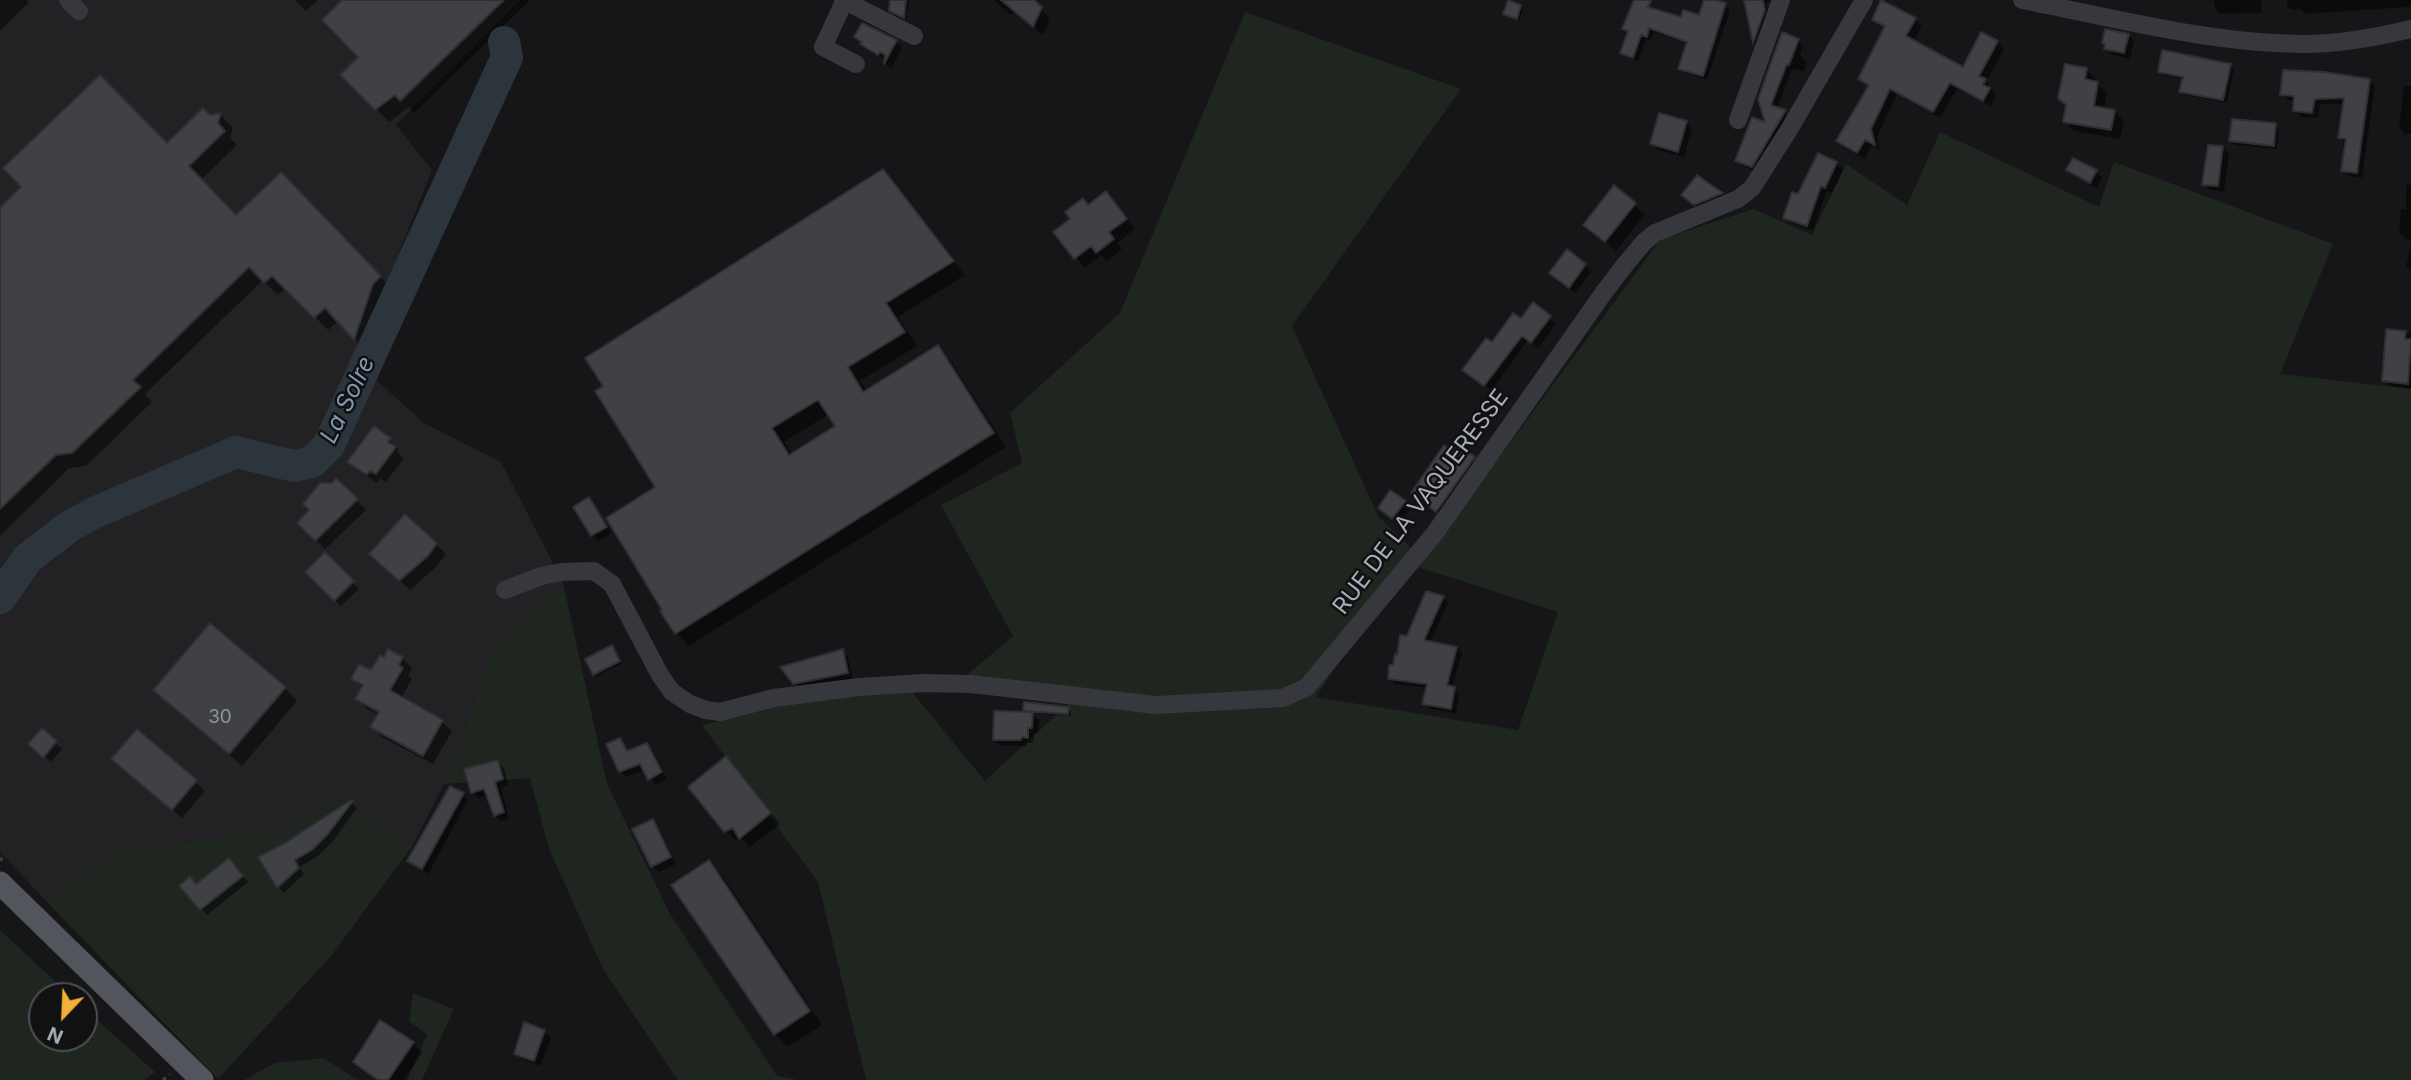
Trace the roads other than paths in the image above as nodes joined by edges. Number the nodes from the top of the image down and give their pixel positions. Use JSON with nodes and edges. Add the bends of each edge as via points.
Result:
{"nodes":[{"id":1,"x":1781,"y":0,"type":"edge"},
{"id":2,"x":1864,"y":0,"type":"edge"},
{"id":3,"x":2022,"y":0,"type":"edge"},
{"id":4,"x":844,"y":1,"type":"edge"},
{"id":5,"x":2411,"y":29,"type":"edge"},
{"id":6,"x":914,"y":36,"type":"dead end"},
{"id":7,"x":856,"y":64,"type":"dead end"},
{"id":8,"x":1738,"y":120,"type":"dead end"},
{"id":9,"x":505,"y":590,"type":"dead end"},
{"id":10,"x":0,"y":883,"type":"edge"},
{"id":11,"x":202,"y":1080,"type":"edge"}],
"edges":[{"from":1,"to":8,"type":"street"},
{"from":2,"to":9,"type":"street","name":"RUE DE LA VAQUERESSE","via":[[1752,188],[1738,199],[1655,233],[1644,242],[1435,533],[1307,687],[1283,698],[1156,705],[985,685],[923,683],[774,698],[720,712],[690,704],[671,692],[612,584],[594,571],[541,576]]},
{"from":3,"to":5,"type":"street","via":[[2258,42],[2334,42]]},
{"from":4,"to":6,"type":"street"},
{"from":4,"to":7,"type":"street","via":[[823,47]]},
{"from":10,"to":11,"type":"main road"}]}
